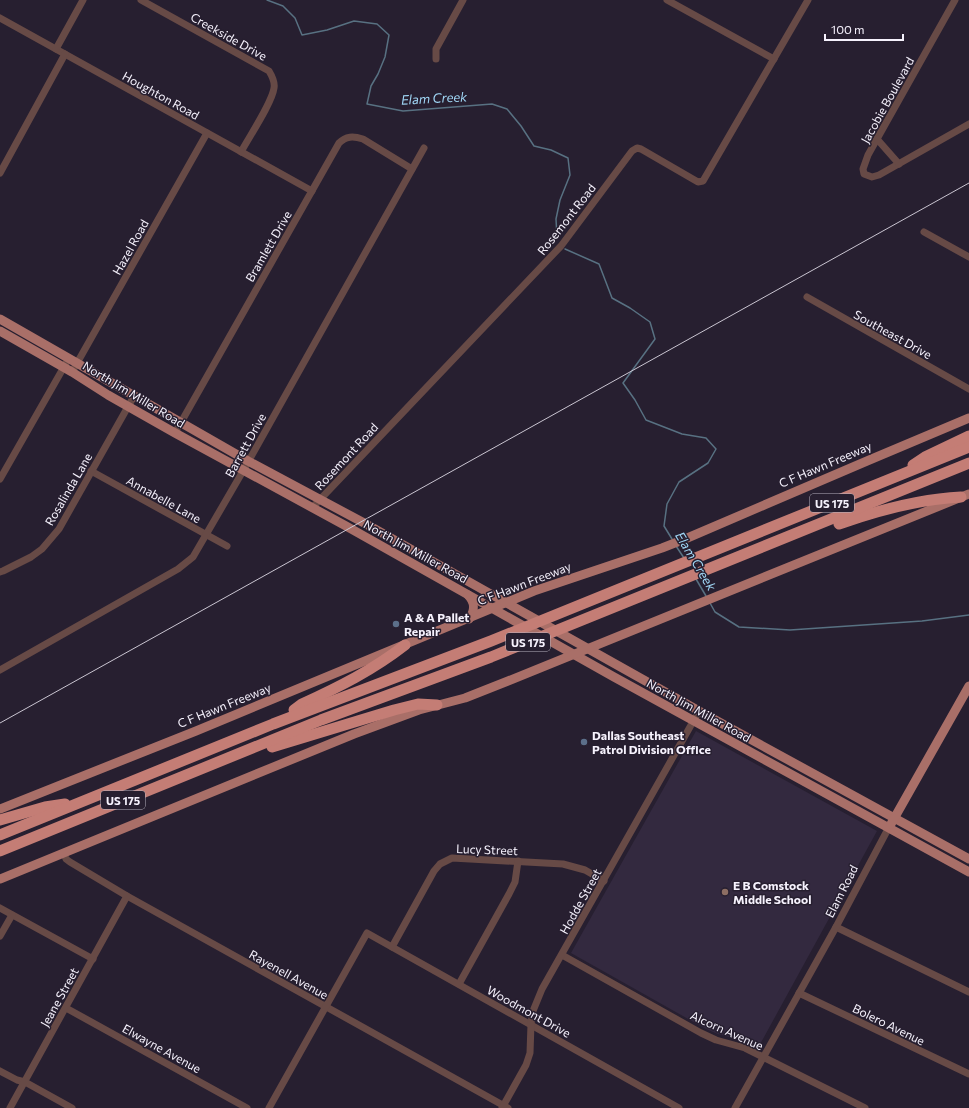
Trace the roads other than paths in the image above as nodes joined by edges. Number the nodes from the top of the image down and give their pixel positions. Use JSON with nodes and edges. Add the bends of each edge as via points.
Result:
{"nodes":[{"id":1,"x":83,"y":0,"type":"edge"},
{"id":2,"x":141,"y":0,"type":"edge"},
{"id":3,"x":463,"y":0,"type":"edge"},
{"id":4,"x":667,"y":0,"type":"edge"},
{"id":5,"x":808,"y":0,"type":"edge"},
{"id":6,"x":955,"y":0,"type":"edge"},
{"id":7,"x":0,"y":18,"type":"edge"},
{"id":8,"x":56,"y":49,"type":"junction"},
{"id":9,"x":65,"y":54,"type":"junction"},
{"id":10,"x":436,"y":59,"type":"dead end"},
{"id":11,"x":774,"y":60,"type":"junction"},
{"id":12,"x":969,"y":124,"type":"edge"},
{"id":13,"x":207,"y":133,"type":"junction"},
{"id":14,"x":877,"y":139,"type":"junction"},
{"id":15,"x":424,"y":148,"type":"dead end"},
{"id":16,"x":241,"y":152,"type":"junction"},
{"id":17,"x":899,"y":164,"type":"junction"},
{"id":18,"x":412,"y":169,"type":"junction"},
{"id":19,"x":0,"y":173,"type":"edge"},
{"id":20,"x":312,"y":191,"type":"junction"},
{"id":21,"x":924,"y":232,"type":"dead end"},
{"id":22,"x":969,"y":258,"type":"edge"},
{"id":23,"x":807,"y":297,"type":"dead end"},
{"id":24,"x":0,"y":319,"type":"edge"},
{"id":25,"x":0,"y":331,"type":"edge"},
{"id":26,"x":69,"y":358,"type":"junction"},
{"id":27,"x":77,"y":363,"type":"junction"},
{"id":28,"x":64,"y":367,"type":"junction"},
{"id":29,"x":72,"y":372,"type":"junction"},
{"id":30,"x":969,"y":389,"type":"edge"},
{"id":31,"x":134,"y":396,"type":"junction"},
{"id":32,"x":128,"y":406,"type":"junction"},
{"id":33,"x":969,"y":418,"type":"edge"},
{"id":34,"x":180,"y":423,"type":"junction"},
{"id":35,"x":175,"y":433,"type":"junction"},
{"id":36,"x":969,"y":436,"type":"edge"},
{"id":37,"x":969,"y":447,"type":"edge"},
{"id":38,"x":248,"y":461,"type":"junction"},
{"id":39,"x":969,"y":463,"type":"edge"},
{"id":40,"x":91,"y":471,"type":"junction"},
{"id":41,"x":243,"y":471,"type":"junction"},
{"id":42,"x":1,"y":475,"type":"edge"},
{"id":43,"x":895,"y":478,"type":"junction"},
{"id":44,"x":965,"y":495,"type":"edge"},
{"id":45,"x":319,"y":500,"type":"junction"},
{"id":46,"x":312,"y":508,"type":"junction"},
{"id":47,"x":798,"y":533,"type":"junction"},
{"id":48,"x":206,"y":534,"type":"junction"},
{"id":49,"x":227,"y":546,"type":"dead end"},
{"id":50,"x":0,"y":572,"type":"edge"},
{"id":51,"x":462,"y":590,"type":"junction"},
{"id":52,"x":506,"y":603,"type":"junction"},
{"id":53,"x":493,"y":609,"type":"junction"},
{"id":54,"x":469,"y":618,"type":"junction"},
{"id":55,"x":405,"y":645,"type":"junction"},
{"id":56,"x":587,"y":649,"type":"junction"},
{"id":57,"x":573,"y":654,"type":"junction"},
{"id":58,"x":618,"y":666,"type":"junction"},
{"id":59,"x":0,"y":670,"type":"edge"},
{"id":60,"x":614,"y":677,"type":"junction"},
{"id":61,"x":969,"y":686,"type":"edge"},
{"id":62,"x":656,"y":688,"type":"junction"},
{"id":63,"x":650,"y":697,"type":"junction"},
{"id":64,"x":437,"y":705,"type":"junction"},
{"id":65,"x":698,"y":711,"type":"junction"},
{"id":66,"x":693,"y":721,"type":"junction"},
{"id":67,"x":272,"y":724,"type":"junction"},
{"id":68,"x":766,"y":748,"type":"junction"},
{"id":69,"x":246,"y":751,"type":"junction"},
{"id":70,"x":760,"y":757,"type":"junction"},
{"id":71,"x":807,"y":771,"type":"junction"},
{"id":72,"x":801,"y":780,"type":"junction"},
{"id":73,"x":81,"y":802,"type":"junction"},
{"id":74,"x":0,"y":809,"type":"edge"},
{"id":75,"x":894,"y":819,"type":"junction"},
{"id":76,"x":0,"y":820,"type":"edge"},
{"id":77,"x":888,"y":829,"type":"junction"},
{"id":78,"x":0,"y":835,"type":"edge"},
{"id":79,"x":0,"y":850,"type":"edge"},
{"id":80,"x":64,"y":853,"type":"junction"},
{"id":81,"x":969,"y":859,"type":"edge"},
{"id":82,"x":518,"y":861,"type":"junction"},
{"id":83,"x":969,"y":872,"type":"edge"},
{"id":84,"x":0,"y":879,"type":"edge"},
{"id":85,"x":604,"y":880,"type":"junction"},
{"id":86,"x":127,"y":896,"type":"junction"},
{"id":87,"x":0,"y":908,"type":"edge"},
{"id":88,"x":12,"y":915,"type":"junction"},
{"id":89,"x":836,"y":927,"type":"junction"},
{"id":90,"x":0,"y":936,"type":"edge"},
{"id":91,"x":392,"y":947,"type":"junction"},
{"id":92,"x":562,"y":955,"type":"junction"},
{"id":93,"x":93,"y":959,"type":"junction"},
{"id":94,"x":459,"y":984,"type":"junction"},
{"id":95,"x":969,"y":992,"type":"edge"},
{"id":96,"x":799,"y":993,"type":"junction"},
{"id":97,"x":326,"y":1007,"type":"junction"},
{"id":98,"x":66,"y":1008,"type":"junction"},
{"id":99,"x":531,"y":1024,"type":"junction"},
{"id":100,"x":763,"y":1058,"type":"junction"},
{"id":101,"x":0,"y":1071,"type":"edge"},
{"id":102,"x":969,"y":1074,"type":"edge"},
{"id":103,"x":24,"y":1082,"type":"junction"},
{"id":104,"x":505,"y":1107,"type":"edge"},
{"id":105,"x":10,"y":1108,"type":"edge"},
{"id":106,"x":72,"y":1108,"type":"edge"},
{"id":107,"x":247,"y":1108,"type":"edge"},
{"id":108,"x":269,"y":1108,"type":"edge"},
{"id":109,"x":679,"y":1108,"type":"edge"},
{"id":110,"x":735,"y":1108,"type":"edge"},
{"id":111,"x":865,"y":1108,"type":"edge"}],
"edges":[{"from":1,"to":8,"type":"street"},
{"from":2,"to":16,"type":"street","name":"Creekside Drive","via":[[269,71],[274,88],[271,99]]},
{"from":3,"to":10,"type":"street","via":[[436,49]]},
{"from":4,"to":11,"type":"street"},
{"from":5,"to":11,"type":"street","name":"Rosemont Road"},
{"from":6,"to":14,"type":"street","name":"Jacobie Boulevard"},
{"from":7,"to":8,"type":"street","name":"Houghton Road"},
{"from":8,"to":9,"type":"street","name":"Houghton Road"},
{"from":9,"to":13,"type":"street","name":"Houghton Road"},
{"from":9,"to":19,"type":"street"},
{"from":11,"to":45,"type":"street","name":"Rosemont Road","via":[[703,181],[698,182],[641,149],[632,151],[561,246]]},
{"from":12,"to":17,"type":"street"},
{"from":13,"to":16,"type":"street","name":"Houghton Road"},
{"from":13,"to":27,"type":"street","name":"Hazel Road"},
{"from":14,"to":17,"type":"street"},
{"from":14,"to":17,"type":"street","name":"Jacobie Boulevard","via":[[863,169],[864,174],[872,177]]},
{"from":15,"to":18,"type":"street","name":"Barrett Drive"},
{"from":16,"to":20,"type":"street","name":"Houghton Road"},
{"from":18,"to":20,"type":"street","name":"Bramlett Drive","via":[[363,139],[350,137],[339,143]]},
{"from":18,"to":38,"type":"street","name":"Barrett Drive"},
{"from":20,"to":34,"type":"street","name":"Bramlett Drive"},
{"from":21,"to":22,"type":"street"},
{"from":23,"to":30,"type":"street","name":"Southeast Drive"},
{"from":24,"to":26,"type":"main road","name":"North Jim Miller Road"},
{"from":25,"to":28,"type":"main road","name":"North Jim Miller Road"},
{"from":26,"to":27,"type":"main road","name":"North Jim Miller Road"},
{"from":26,"to":28,"type":"street"},
{"from":27,"to":29,"type":"street","name":"Hazel Road"},
{"from":27,"to":31,"type":"main road","name":"North Jim Miller Road"},
{"from":28,"to":29,"type":"main road","name":"North Jim Miller Road"},
{"from":28,"to":42,"type":"street"},
{"from":29,"to":32,"type":"main road","name":"North Jim Miller Road"},
{"from":31,"to":32,"type":"street","name":"Rosalinda Lane"},
{"from":31,"to":34,"type":"main road","name":"North Jim Miller Road"},
{"from":32,"to":35,"type":"main road","name":"North Jim Miller Road"},
{"from":32,"to":40,"type":"street","name":"Rosalinda Lane"},
{"from":33,"to":52,"type":"main road","name":"C F Hawn Freeway","via":[[685,539]]},
{"from":34,"to":35,"type":"street","name":"Bramlett Drive"},
{"from":34,"to":38,"type":"main road","name":"North Jim Miller Road"},
{"from":35,"to":41,"type":"main road","name":"North Jim Miller Road"},
{"from":36,"to":43,"type":"highway","via":[[925,457]]},
{"from":37,"to":43,"type":"highway","number":"US 175"},
{"from":38,"to":41,"type":"street","name":"Barrett Drive"},
{"from":38,"to":45,"type":"main road","name":"North Jim Miller Road"},
{"from":39,"to":47,"type":"highway","number":"US 175"},
{"from":40,"to":48,"type":"street","name":"Annabelle Lane"},
{"from":40,"to":50,"type":"street","name":"Rosalinda Lane","via":[[58,529],[42,549]]},
{"from":41,"to":46,"type":"main road","name":"North Jim Miller Road"},
{"from":41,"to":48,"type":"street","name":"Barrett Drive"},
{"from":43,"to":67,"type":"highway","number":"US 175","via":[[491,641]]},
{"from":44,"to":47,"type":"highway","via":[[902,505],[827,528]]},
{"from":44,"to":56,"type":"main road"},
{"from":45,"to":46,"type":"street","name":"Rosemont Road"},
{"from":45,"to":52,"type":"main road","name":"North Jim Miller Road"},
{"from":46,"to":51,"type":"main road","name":"North Jim Miller Road"},
{"from":47,"to":69,"type":"highway","number":"US 175","via":[[491,657],[396,691]]},
{"from":48,"to":49,"type":"street","name":"Annabelle Lane"},
{"from":48,"to":59,"type":"street","name":"Barrett Drive","via":[[193,556],[178,569]]},
{"from":51,"to":53,"type":"main road","name":"North Jim Miller Road"},
{"from":51,"to":54,"type":"main road","via":[[473,602]]},
{"from":52,"to":53,"type":"main road","name":"C F Hawn Freeway"},
{"from":52,"to":56,"type":"main road","name":"North Jim Miller Road"},
{"from":53,"to":54,"type":"main road","name":"C F Hawn Freeway"},
{"from":53,"to":57,"type":"main road","name":"North Jim Miller Road"},
{"from":54,"to":55,"type":"main road","name":"C F Hawn Freeway"},
{"from":55,"to":67,"type":"highway","via":[[367,672],[302,704]]},
{"from":55,"to":74,"type":"main road","name":"C F Hawn Freeway"},
{"from":56,"to":57,"type":"main road"},
{"from":56,"to":58,"type":"main road","name":"North Jim Miller Road"},
{"from":57,"to":60,"type":"main road","name":"North Jim Miller Road"},
{"from":57,"to":64,"type":"main road","via":[[465,698]]},
{"from":58,"to":60,"type":"main road"},
{"from":58,"to":62,"type":"main road","name":"North Jim Miller Road"},
{"from":60,"to":63,"type":"main road","name":"North Jim Miller Road"},
{"from":61,"to":75,"type":"main road","name":"Elam Road"},
{"from":62,"to":63,"type":"main road"},
{"from":62,"to":65,"type":"main road","name":"North Jim Miller Road"},
{"from":63,"to":66,"type":"main road","name":"North Jim Miller Road"},
{"from":64,"to":69,"type":"highway","via":[[418,704],[264,750]]},
{"from":64,"to":80,"type":"main road","via":[[354,734]]},
{"from":65,"to":66,"type":"street","name":"Hodde Street"},
{"from":65,"to":68,"type":"main road","name":"North Jim Miller Road"},
{"from":66,"to":70,"type":"main road","name":"North Jim Miller Road"},
{"from":66,"to":85,"type":"street","name":"Hodde Street"},
{"from":67,"to":73,"type":"highway","number":"US 175"},
{"from":68,"to":70,"type":"main road"},
{"from":68,"to":71,"type":"main road","name":"North Jim Miller Road"},
{"from":69,"to":79,"type":"highway","number":"US 175"},
{"from":70,"to":72,"type":"main road","name":"North Jim Miller Road"},
{"from":71,"to":72,"type":"main road"},
{"from":71,"to":75,"type":"main road","name":"North Jim Miller Road"},
{"from":72,"to":77,"type":"main road","name":"North Jim Miller Road"},
{"from":73,"to":76,"type":"highway","via":[[45,807]]},
{"from":73,"to":78,"type":"highway","number":"US 175"},
{"from":75,"to":77,"type":"main road","name":"Elam Road"},
{"from":75,"to":81,"type":"main road","name":"North Jim Miller Road"},
{"from":77,"to":83,"type":"main road","name":"North Jim Miller Road"},
{"from":77,"to":89,"type":"street","name":"Elam Road"},
{"from":80,"to":84,"type":"main road"},
{"from":80,"to":86,"type":"street","name":"Rayenell Avenue","via":[[70,862]]},
{"from":82,"to":85,"type":"street","name":"Lucy Street","via":[[576,866]]},
{"from":82,"to":91,"type":"street","name":"Lucy Street","via":[[452,858],[440,864]]},
{"from":82,"to":94,"type":"street","via":[[515,882]]},
{"from":85,"to":92,"type":"street","name":"Hodde Street"},
{"from":86,"to":93,"type":"street","name":"Jeane Street"},
{"from":86,"to":97,"type":"street","name":"Rayenell Avenue"},
{"from":87,"to":88,"type":"street"},
{"from":88,"to":90,"type":"street"},
{"from":88,"to":93,"type":"street"},
{"from":89,"to":95,"type":"street"},
{"from":89,"to":96,"type":"street","name":"Elam Road"},
{"from":91,"to":94,"type":"street","name":"Woodmont Drive"},
{"from":91,"to":97,"type":"street","name":"Woodmont Drive","via":[[367,933]]},
{"from":92,"to":99,"type":"street","name":"Hodde Street","via":[[538,997]]},
{"from":92,"to":100,"type":"street","name":"Alcorn Avenue","via":[[701,1033],[745,1048]]},
{"from":93,"to":98,"type":"street","name":"Jeane Street"},
{"from":94,"to":99,"type":"street","name":"Woodmont Drive"},
{"from":96,"to":100,"type":"street","name":"Elam Road"},
{"from":96,"to":102,"type":"street","name":"Bolero Avenue"},
{"from":97,"to":104,"type":"street","name":"Rayenell Avenue"},
{"from":97,"to":108,"type":"street"},
{"from":98,"to":103,"type":"street","name":"Jeane Street"},
{"from":98,"to":107,"type":"street","name":"Elwayne Avenue"},
{"from":99,"to":104,"type":"street","name":"Hodde Street","via":[[530,1053]]},
{"from":99,"to":109,"type":"street","name":"Woodmont Drive"},
{"from":100,"to":110,"type":"street","name":"Elam Road"},
{"from":100,"to":111,"type":"street","name":"Alcorn Avenue"},
{"from":101,"to":103,"type":"street"},
{"from":103,"to":105,"type":"street","name":"Jeane Street"},
{"from":103,"to":106,"type":"street"}]}
